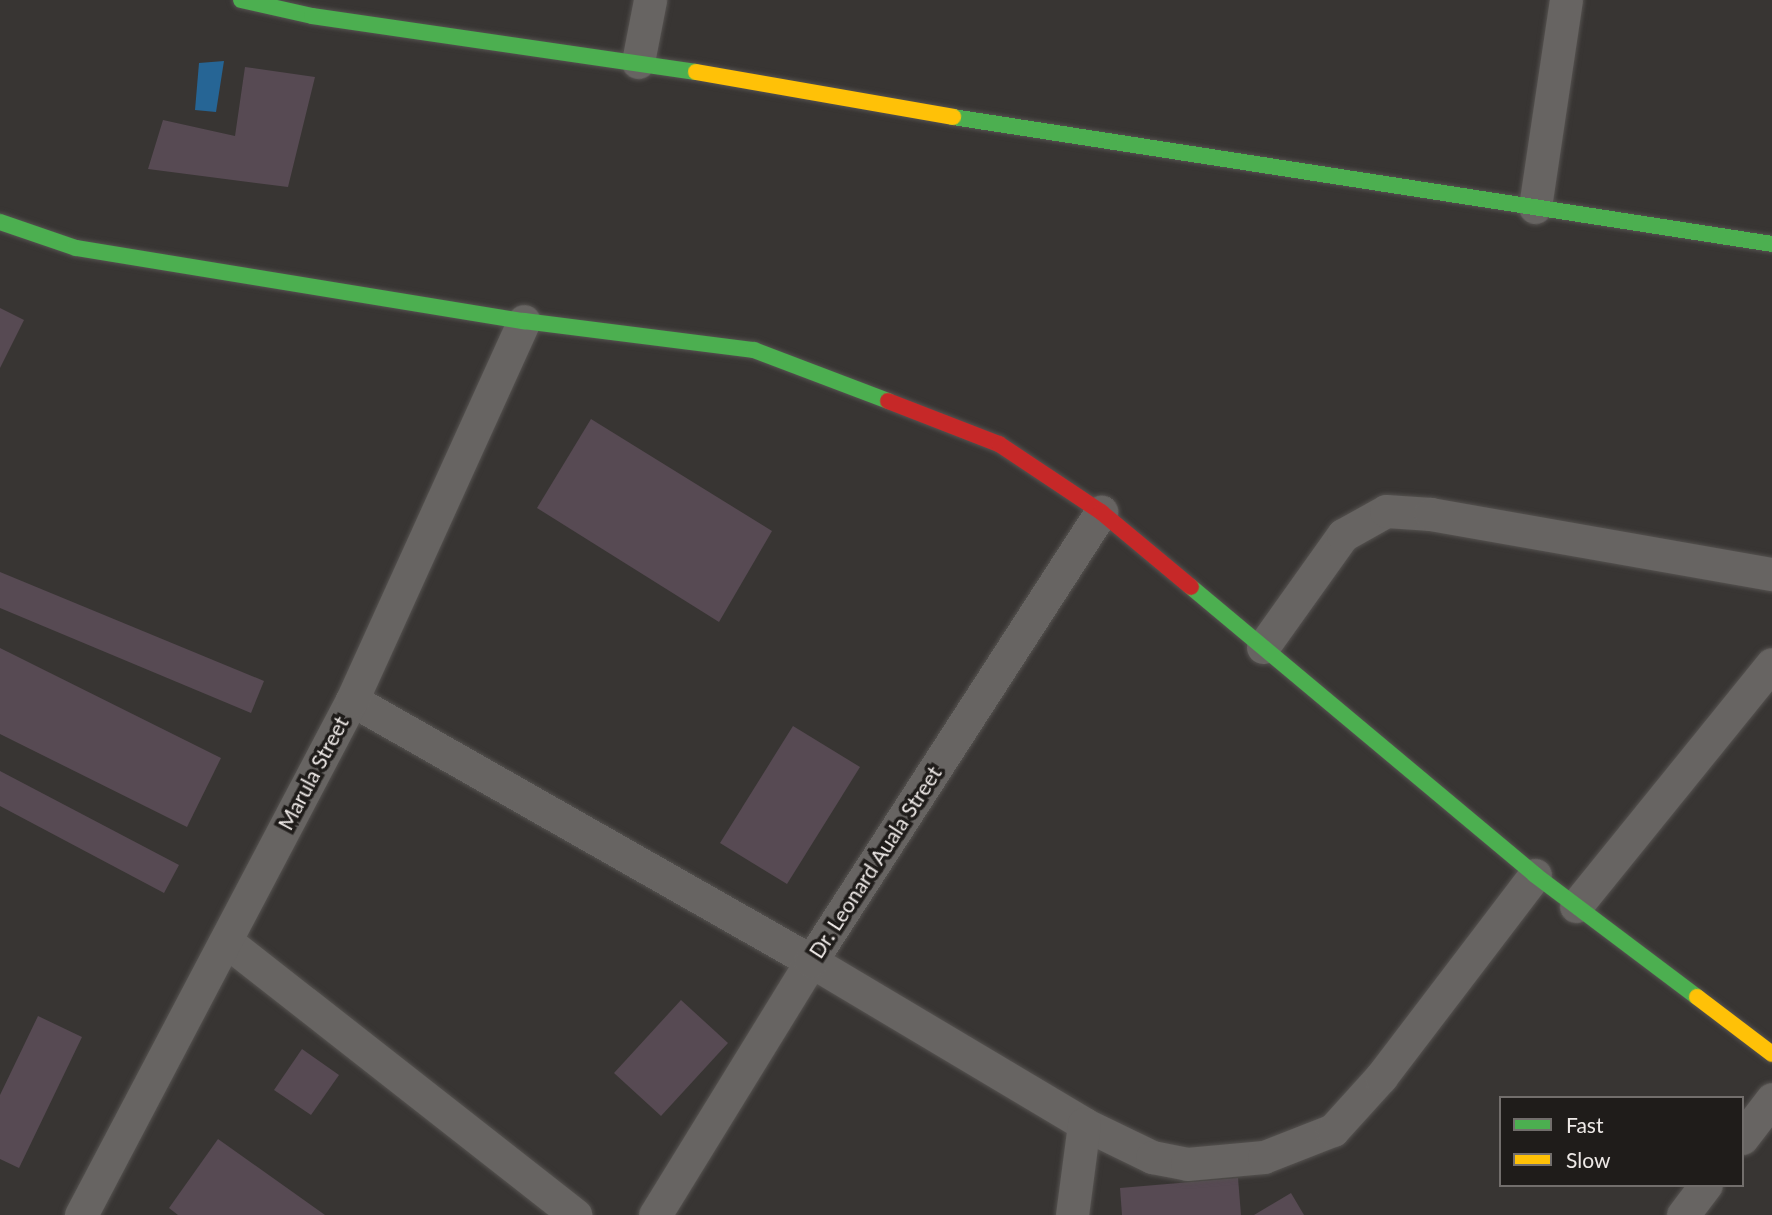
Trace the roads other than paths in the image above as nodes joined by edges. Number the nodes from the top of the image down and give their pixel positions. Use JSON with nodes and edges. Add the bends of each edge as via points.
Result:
{"nodes":[{"id":1,"x":241,"y":0,"type":"edge"},
{"id":2,"x":650,"y":0,"type":"edge"},
{"id":3,"x":1566,"y":0,"type":"edge"},
{"id":4,"x":638,"y":62,"type":"junction"},
{"id":5,"x":1535,"y":207,"type":"junction"},
{"id":6,"x":0,"y":222,"type":"edge"},
{"id":7,"x":1772,"y":244,"type":"edge"},
{"id":8,"x":524,"y":320,"type":"junction"},
{"id":9,"x":1101,"y":512,"type":"junction"},
{"id":10,"x":1772,"y":574,"type":"edge"},
{"id":11,"x":1262,"y":647,"type":"junction"},
{"id":12,"x":1772,"y":664,"type":"edge"},
{"id":13,"x":352,"y":700,"type":"junction"},
{"id":14,"x":1535,"y":875,"type":"junction"},
{"id":15,"x":1576,"y":906,"type":"junction"},
{"id":16,"x":226,"y":941,"type":"junction"},
{"id":17,"x":811,"y":961,"type":"junction"},
{"id":18,"x":1772,"y":1054,"type":"edge"},
{"id":19,"x":1772,"y":1099,"type":"edge"},
{"id":20,"x":1084,"y":1124,"type":"junction"},
{"id":21,"x":1744,"y":1135,"type":"edge"},
{"id":22,"x":1704,"y":1187,"type":"edge"},
{"id":23,"x":81,"y":1215,"type":"edge"},
{"id":24,"x":576,"y":1215,"type":"edge"},
{"id":25,"x":655,"y":1215,"type":"edge"},
{"id":26,"x":1072,"y":1215,"type":"edge"},
{"id":27,"x":1683,"y":1215,"type":"edge"}],
"edges":[{"from":1,"to":4,"type":"street","via":[[312,16]]},
{"from":2,"to":4,"type":"street"},
{"from":3,"to":5,"type":"street"},
{"from":4,"to":5,"type":"street","via":[[947,116]]},
{"from":5,"to":7,"type":"street"},
{"from":6,"to":8,"type":"street","via":[[76,248]]},
{"from":8,"to":9,"type":"street","via":[[754,350],[999,444]]},
{"from":8,"to":13,"type":"street","name":"Marula Street"},
{"from":9,"to":11,"type":"street"},
{"from":9,"to":17,"type":"street","name":"Dr. Leonard Auala Street"},
{"from":10,"to":11,"type":"street","via":[[1431,514],[1385,511],[1343,535]]},
{"from":11,"to":14,"type":"street"},
{"from":12,"to":15,"type":"street"},
{"from":13,"to":16,"type":"street","name":"Marula Street"},
{"from":13,"to":17,"type":"street"},
{"from":14,"to":15,"type":"street"},
{"from":14,"to":20,"type":"street","via":[[1381,1077],[1333,1130],[1264,1157],[1187,1164],[1152,1157]]},
{"from":15,"to":18,"type":"street"},
{"from":16,"to":23,"type":"street","name":"Marula Street"},
{"from":16,"to":24,"type":"street"},
{"from":17,"to":20,"type":"street"},
{"from":17,"to":25,"type":"street","name":"Dr. Leonard Auala Street"},
{"from":19,"to":21,"type":"street"},
{"from":20,"to":26,"type":"street"},
{"from":22,"to":27,"type":"street"}]}
